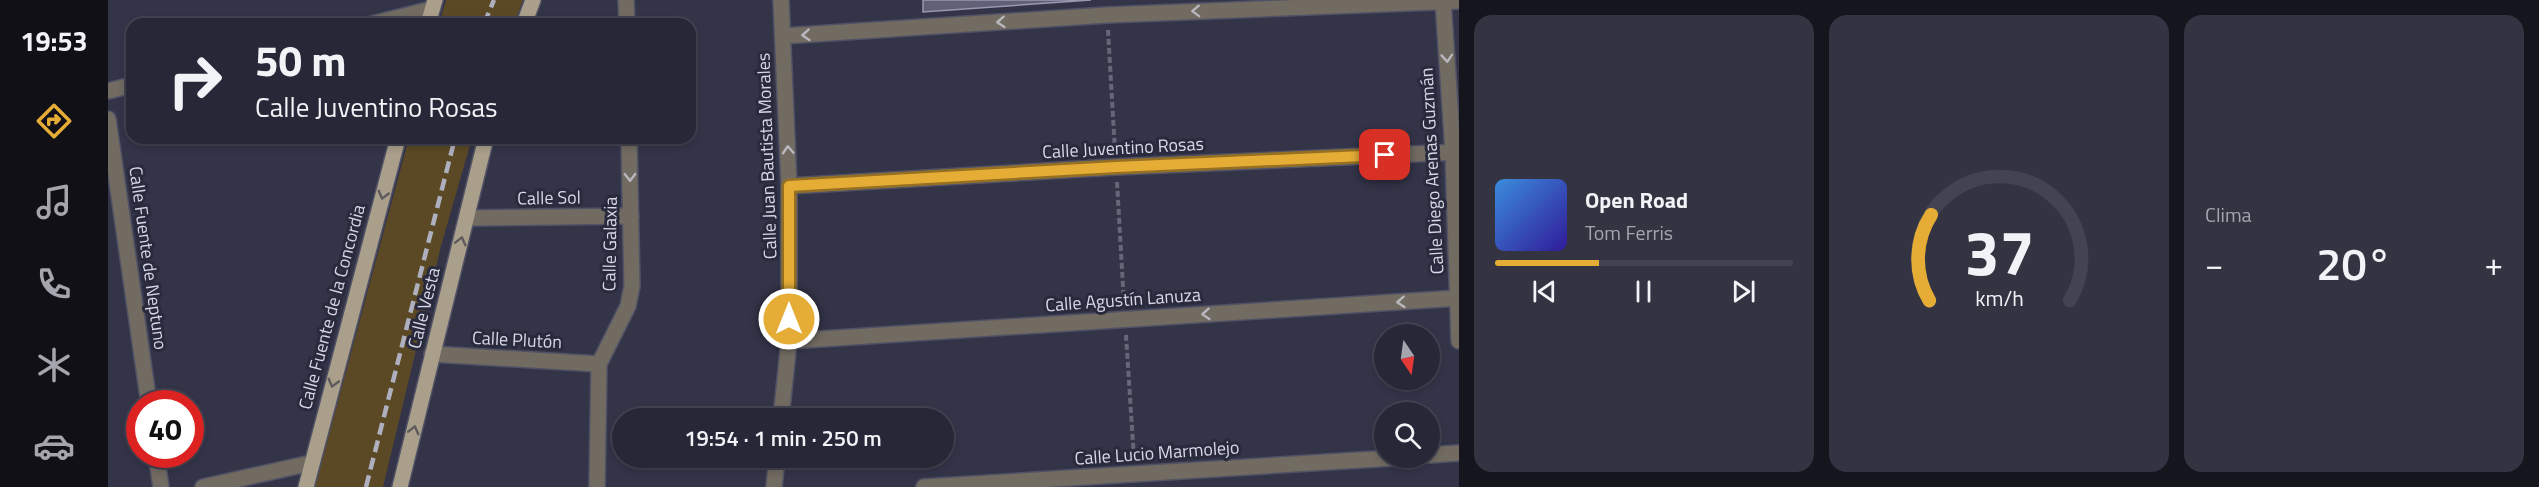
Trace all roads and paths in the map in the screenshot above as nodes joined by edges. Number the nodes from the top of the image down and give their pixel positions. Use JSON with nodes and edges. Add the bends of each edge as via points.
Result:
{"nodes":[{"id":1,"x":533,"y":0,"type":"edge"},
{"id":2,"x":626,"y":0,"type":"edge"},
{"id":3,"x":781,"y":0,"type":"edge"},
{"id":4,"x":1443,"y":1,"type":"edge"},
{"id":5,"x":1459,"y":1,"type":"edge"},
{"id":6,"x":432,"y":11,"type":"edge"},
{"id":7,"x":1107,"y":15,"type":"junction"},
{"id":8,"x":400,"y":18,"type":"edge"},
{"id":9,"x":526,"y":18,"type":"edge"},
{"id":10,"x":627,"y":18,"type":"edge"},
{"id":11,"x":783,"y":36,"type":"junction"},
{"id":12,"x":126,"y":87,"type":"edge"},
{"id":13,"x":108,"y":92,"type":"edge"},
{"id":14,"x":108,"y":119,"type":"edge"},
{"id":15,"x":396,"y":144,"type":"edge"},
{"id":16,"x":485,"y":144,"type":"edge"},
{"id":17,"x":629,"y":144,"type":"edge"},
{"id":18,"x":1456,"y":152,"type":"edge"},
{"id":19,"x":1116,"y":167,"type":"junction"},
{"id":20,"x":789,"y":186,"type":"junction"},
{"id":21,"x":631,"y":216,"type":"junction"},
{"id":22,"x":467,"y":218,"type":"junction"},
{"id":23,"x":1458,"y":299,"type":"edge"},
{"id":24,"x":1125,"y":320,"type":"junction"},
{"id":25,"x":789,"y":341,"type":"junction"},
{"id":26,"x":1459,"y":341,"type":"edge"},
{"id":27,"x":432,"y":354,"type":"junction"},
{"id":28,"x":599,"y":364,"type":"junction"},
{"id":29,"x":147,"y":390,"type":"edge"},
{"id":30,"x":782,"y":408,"type":"edge"},
{"id":31,"x":1459,"y":453,"type":"edge"},
{"id":32,"x":1440,"y":454,"type":"edge"},
{"id":33,"x":1374,"y":459,"type":"edge"},
{"id":34,"x":311,"y":463,"type":"junction"},
{"id":35,"x":158,"y":468,"type":"edge"},
{"id":36,"x":776,"y":468,"type":"edge"},
{"id":37,"x":1135,"y":474,"type":"junction"},
{"id":38,"x":161,"y":487,"type":"edge"},
{"id":39,"x":203,"y":487,"type":"edge"},
{"id":40,"x":306,"y":487,"type":"edge"},
{"id":41,"x":400,"y":487,"type":"edge"},
{"id":42,"x":597,"y":487,"type":"edge"},
{"id":43,"x":774,"y":487,"type":"edge"},
{"id":44,"x":924,"y":487,"type":"edge"}],
"edges":[{"from":1,"to":9,"type":"main road"},
{"from":2,"to":10,"type":"street"},
{"from":3,"to":11,"type":"street","name":"Calle Juan Bautista Morales"},
{"from":4,"to":5,"type":"street"},
{"from":4,"to":7,"type":"street","one_way":true},
{"from":4,"to":18,"type":"street","name":"Calle Diego Arenas Guzmán","one_way":true},
{"from":6,"to":8,"type":"street"},
{"from":7,"to":11,"type":"street","one_way":true},
{"from":7,"to":19,"type":"path"},
{"from":20,"to":11,"type":"street","name":"Calle Juan Bautista Morales","one_way":true},
{"from":12,"to":13,"type":"street"},
{"from":14,"to":29,"type":"street","name":"Calle Fuente de Neptuno"},
{"from":15,"to":34,"type":"main road","name":"Calle Fuente de la Concordia","one_way":true},
{"from":16,"to":22,"type":"main road","name":"Calle Vesta"},
{"from":17,"to":21,"type":"street","name":"Calle Galaxia","one_way":true},
{"from":18,"to":19,"type":"street","name":"Calle Juventino Rosas"},
{"from":18,"to":23,"type":"street","name":"Calle Diego Arenas Guzmán"},
{"from":19,"to":20,"type":"street","name":"Calle Juventino Rosas"},
{"from":19,"to":24,"type":"path"},
{"from":20,"to":25,"type":"street","name":"Calle Juan Bautista Morales"},
{"from":21,"to":22,"type":"street","name":"Calle Sol"},
{"from":21,"to":28,"type":"street","name":"Calle Galaxia","via":[[632,286],[628,306]]},
{"from":27,"to":22,"type":"main road","name":"Calle Vesta","one_way":true},
{"from":23,"to":24,"type":"street","name":"Calle Agustín Lanuza","one_way":true},
{"from":23,"to":26,"type":"street","name":"Calle Diego Arenas Guzmán"},
{"from":24,"to":25,"type":"street","name":"Calle Agustín Lanuza"},
{"from":24,"to":37,"type":"path"},
{"from":25,"to":30,"type":"street","name":"Calle Juan Bautista Morales"},
{"from":27,"to":28,"type":"street","name":"Calle Plutón"},
{"from":41,"to":27,"type":"main road","name":"Calle Vesta","one_way":true},
{"from":28,"to":42,"type":"street","name":"Calle Galaxia"},
{"from":31,"to":32,"type":"street"},
{"from":33,"to":37,"type":"street","name":"Calle Lucio Marmolejo"},
{"from":34,"to":39,"type":"street"},
{"from":34,"to":40,"type":"main road","name":"Calle Fuente de la Concordia"},
{"from":35,"to":38,"type":"street"},
{"from":36,"to":43,"type":"street"},
{"from":37,"to":44,"type":"street","name":"Calle Lucio Marmolejo"}]}
